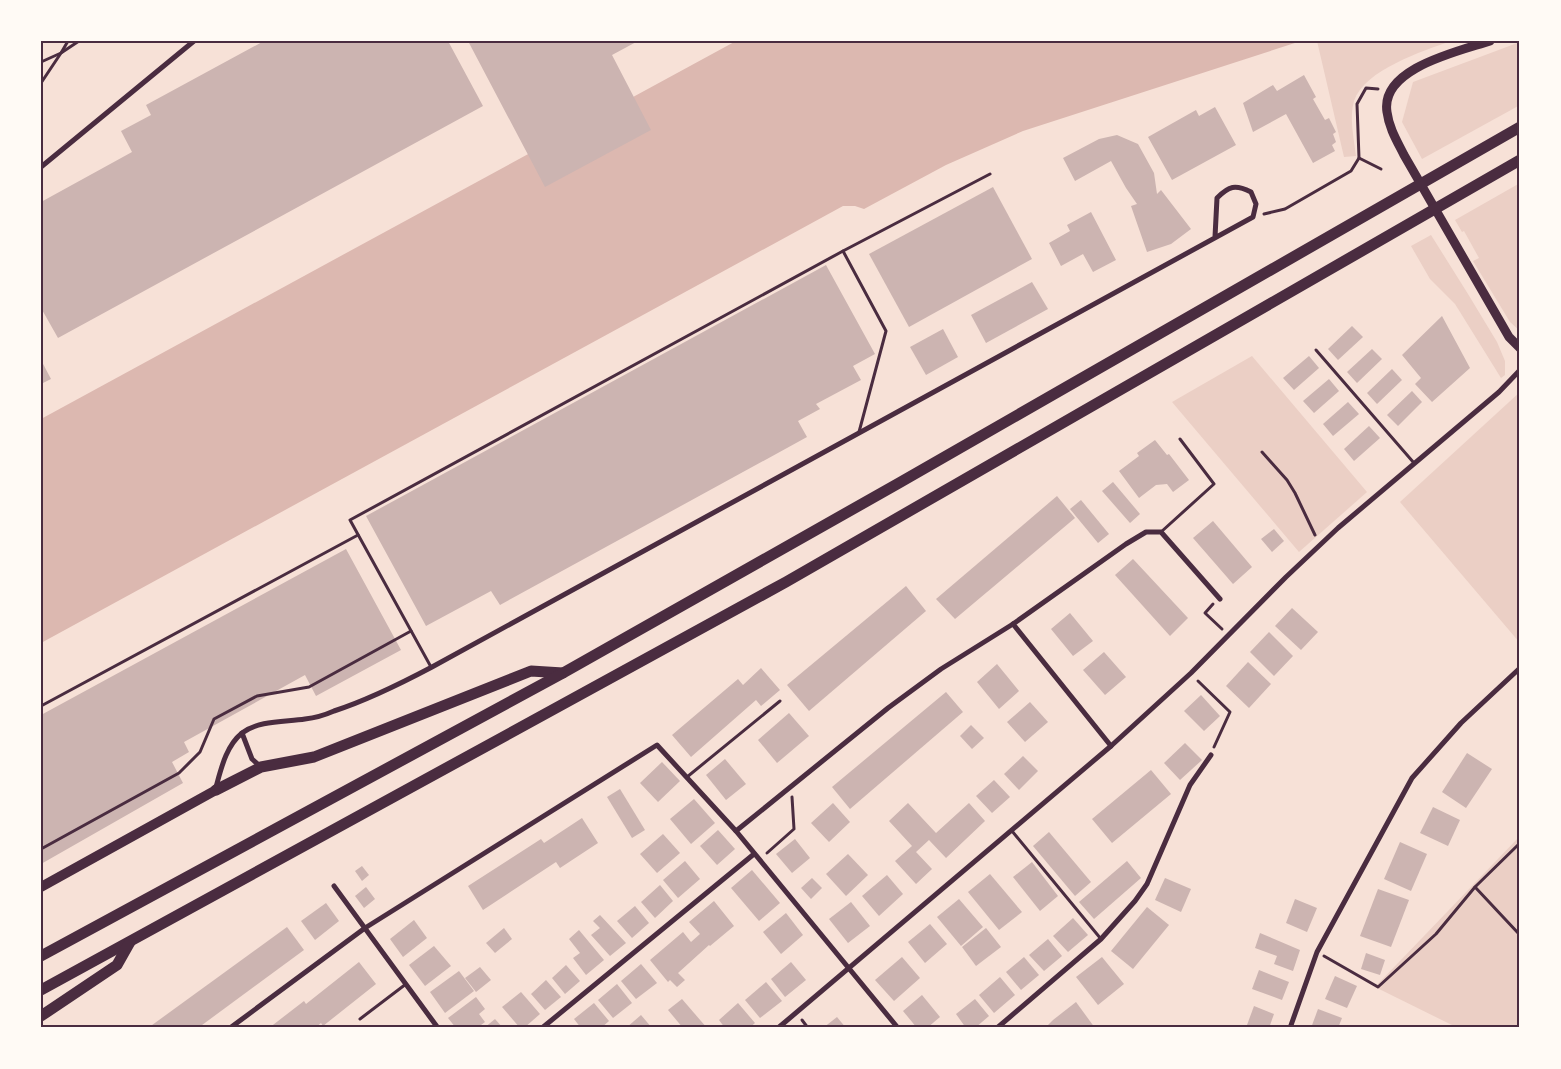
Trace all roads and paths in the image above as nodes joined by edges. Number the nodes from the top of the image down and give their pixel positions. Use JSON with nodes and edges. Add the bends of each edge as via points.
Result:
{"nodes":[{"id":1,"x":68,"y":41,"type":"edge"},
{"id":2,"x":80,"y":41,"type":"edge"},
{"id":3,"x":194,"y":41,"type":"edge"},
{"id":4,"x":1490,"y":41,"type":"edge"},
{"id":5,"x":61,"y":53,"type":"junction"},
{"id":6,"x":41,"y":62,"type":"edge"},
{"id":7,"x":41,"y":83,"type":"edge"},
{"id":8,"x":1391,"y":91,"type":"junction"},
{"id":9,"x":1520,"y":127,"type":"edge"},
{"id":10,"x":1360,"y":158,"type":"junction"},
{"id":11,"x":1520,"y":160,"type":"edge"},
{"id":12,"x":41,"y":167,"type":"edge"},
{"id":13,"x":1381,"y":169,"type":"dead end"},
{"id":14,"x":990,"y":174,"type":"dead end"},
{"id":15,"x":1253,"y":217,"type":"junction"},
{"id":16,"x":1215,"y":237,"type":"junction"},
{"id":17,"x":843,"y":251,"type":"junction"},
{"id":18,"x":1520,"y":348,"type":"edge"},
{"id":19,"x":1316,"y":350,"type":"dead end"},
{"id":20,"x":1520,"y":370,"type":"edge"},
{"id":21,"x":859,"y":432,"type":"junction"},
{"id":22,"x":1180,"y":439,"type":"dead end"},
{"id":23,"x":1262,"y":452,"type":"dead end"},
{"id":24,"x":1414,"y":463,"type":"junction"},
{"id":25,"x":1161,"y":532,"type":"junction"},
{"id":26,"x":358,"y":535,"type":"junction"},
{"id":27,"x":1321,"y":544,"type":"junction"},
{"id":28,"x":1220,"y":599,"type":"joint"},
{"id":29,"x":1013,"y":624,"type":"junction"},
{"id":30,"x":411,"y":631,"type":"junction"},
{"id":31,"x":1228,"y":635,"type":"junction"},
{"id":32,"x":432,"y":667,"type":"junction"},
{"id":33,"x":1520,"y":668,"type":"edge"},
{"id":34,"x":563,"y":673,"type":"junction"},
{"id":35,"x":1191,"y":673,"type":"junction"},
{"id":36,"x":780,"y":701,"type":"dead end"},
{"id":37,"x":41,"y":706,"type":"edge"},
{"id":38,"x":242,"y":733,"type":"junction"},
{"id":39,"x":1111,"y":746,"type":"junction"},
{"id":40,"x":1211,"y":755,"type":"joint"},
{"id":41,"x":261,"y":767,"type":"junction"},
{"id":42,"x":687,"y":777,"type":"junction"},
{"id":43,"x":791,"y":786,"type":"junction"},
{"id":44,"x":216,"y":790,"type":"junction"},
{"id":45,"x":736,"y":831,"type":"junction"},
{"id":46,"x":1012,"y":831,"type":"junction"},
{"id":47,"x":1520,"y":843,"type":"edge"},
{"id":48,"x":41,"y":849,"type":"edge"},
{"id":49,"x":754,"y":854,"type":"junction"},
{"id":50,"x":759,"y":860,"type":"junction"},
{"id":51,"x":334,"y":886,"type":"dead end"},
{"id":52,"x":41,"y":887,"type":"edge"},
{"id":53,"x":1475,"y":887,"type":"junction"},
{"id":54,"x":365,"y":928,"type":"junction"},
{"id":55,"x":1520,"y":934,"type":"edge"},
{"id":56,"x":1102,"y":939,"type":"junction"},
{"id":57,"x":130,"y":942,"type":"junction"},
{"id":58,"x":1317,"y":952,"type":"junction"},
{"id":59,"x":41,"y":956,"type":"edge"},
{"id":60,"x":849,"y":968,"type":"junction"},
{"id":61,"x":406,"y":984,"type":"junction"},
{"id":62,"x":41,"y":990,"type":"edge"},
{"id":63,"x":41,"y":1016,"type":"edge"},
{"id":64,"x":360,"y":1019,"type":"dead end"},
{"id":65,"x":230,"y":1028,"type":"edge"},
{"id":66,"x":438,"y":1028,"type":"edge"},
{"id":67,"x":542,"y":1028,"type":"edge"},
{"id":68,"x":778,"y":1028,"type":"edge"},
{"id":69,"x":898,"y":1028,"type":"edge"},
{"id":70,"x":997,"y":1028,"type":"edge"},
{"id":71,"x":1290,"y":1028,"type":"edge"}],
"edges":[{"from":1,"to":5,"type":"lane"},
{"from":2,"to":5,"type":"lane"},
{"from":3,"to":12,"type":"street"},
{"from":4,"to":8,"type":"street","via":[[1415,69],[1401,78]]},
{"from":5,"to":6,"type":"lane"},
{"from":5,"to":7,"type":"lane"},
{"from":8,"to":10,"type":"path","via":[[1366,88],[1357,104]]},
{"from":8,"to":18,"type":"street","via":[[1387,111],[1392,132],[1508,337]]},
{"from":9,"to":34,"type":"highway"},
{"from":10,"to":13,"type":"path"},
{"from":10,"to":15,"type":"path","via":[[1351,171],[1285,209]]},
{"from":11,"to":57,"type":"highway","via":[[786,582]]},
{"from":14,"to":17,"type":"lane"},
{"from":15,"to":16,"type":"street"},
{"from":15,"to":16,"type":"street","via":[[1256,204],[1251,192],[1241,187],[1226,189],[1217,198]]},
{"from":16,"to":21,"type":"street"},
{"from":17,"to":21,"type":"lane","via":[[886,331]]},
{"from":17,"to":26,"type":"lane","via":[[350,520]]},
{"from":19,"to":24,"type":"lane"},
{"from":20,"to":24,"type":"street","via":[[1499,392]]},
{"from":21,"to":32,"type":"street"},
{"from":22,"to":25,"type":"lane","via":[[1214,484]]},
{"from":23,"to":27,"type":"path","via":[[1287,480]]},
{"from":24,"to":27,"type":"street"},
{"from":25,"to":28,"type":"street"},
{"from":25,"to":29,"type":"street","via":[[1146,532],[1126,544]]},
{"from":26,"to":30,"type":"lane"},
{"from":26,"to":37,"type":"lane"},
{"from":27,"to":31,"type":"street"},
{"from":28,"to":31,"type":"path","via":[[1205,612]]},
{"from":29,"to":39,"type":"street"},
{"from":29,"to":43,"type":"street","via":[[941,669]]},
{"from":30,"to":32,"type":"lane"},
{"from":30,"to":48,"type":"lane","via":[[309,687],[257,696],[214,719],[200,752],[179,772]]},
{"from":31,"to":35,"type":"street"},
{"from":32,"to":38,"type":"street","via":[[334,712],[261,724]]},
{"from":33,"to":58,"type":"street","via":[[1461,723],[1412,778]]},
{"from":34,"to":41,"type":"highway","via":[[531,672],[314,757]]},
{"from":34,"to":59,"type":"highway"},
{"from":35,"to":39,"type":"street"},
{"from":35,"to":40,"type":"path","via":[[1230,712]]},
{"from":36,"to":42,"type":"lane"},
{"from":38,"to":41,"type":"street","via":[[252,759]]},
{"from":38,"to":44,"type":"street","via":[[222,764]]},
{"from":39,"to":46,"type":"street"},
{"from":40,"to":56,"type":"street","via":[[1190,785],[1147,884]]},
{"from":41,"to":44,"type":"highway"},
{"from":42,"to":45,"type":"street"},
{"from":42,"to":54,"type":"street","via":[[657,745]]},
{"from":43,"to":45,"type":"street"},
{"from":43,"to":50,"type":"path","via":[[794,829]]},
{"from":44,"to":52,"type":"main road"},
{"from":45,"to":49,"type":"street"},
{"from":46,"to":56,"type":"lane"},
{"from":46,"to":60,"type":"street"},
{"from":47,"to":53,"type":"path"},
{"from":49,"to":50,"type":"street"},
{"from":49,"to":67,"type":"street"},
{"from":50,"to":60,"type":"street"},
{"from":51,"to":54,"type":"street"},
{"from":53,"to":55,"type":"path"},
{"from":53,"to":58,"type":"path","via":[[1436,934],[1378,987]]},
{"from":54,"to":61,"type":"street"},
{"from":54,"to":65,"type":"street"},
{"from":56,"to":70,"type":"street"},
{"from":57,"to":62,"type":"highway"},
{"from":57,"to":63,"type":"highway","via":[[117,965]]},
{"from":58,"to":71,"type":"street"},
{"from":60,"to":68,"type":"street"},
{"from":60,"to":69,"type":"street"},
{"from":61,"to":64,"type":"lane"},
{"from":61,"to":66,"type":"street"}]}
